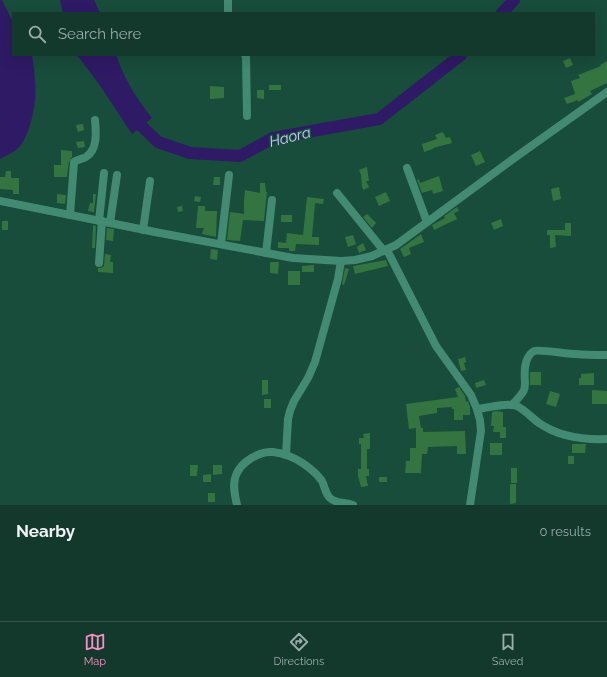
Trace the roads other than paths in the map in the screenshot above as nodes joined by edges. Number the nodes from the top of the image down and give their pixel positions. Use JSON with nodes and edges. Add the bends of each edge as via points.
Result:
{"nodes":[{"id":1,"x":228,"y":0,"type":"edge"},
{"id":2,"x":228,"y":12,"type":"edge"},
{"id":3,"x":246,"y":56,"type":"edge"},
{"id":4,"x":607,"y":92,"type":"edge"},
{"id":5,"x":247,"y":116,"type":"dead end"},
{"id":6,"x":95,"y":120,"type":"dead end"},
{"id":7,"x":407,"y":168,"type":"dead end"},
{"id":8,"x":104,"y":174,"type":"dead end"},
{"id":9,"x":117,"y":175,"type":"dead end"},
{"id":10,"x":230,"y":175,"type":"dead end"},
{"id":11,"x":150,"y":181,"type":"dead end"},
{"id":12,"x":337,"y":193,"type":"dead end"},
{"id":13,"x":272,"y":200,"type":"dead end"},
{"id":14,"x":0,"y":201,"type":"edge"},
{"id":15,"x":70,"y":215,"type":"junction"},
{"id":16,"x":104,"y":222,"type":"junction"},
{"id":17,"x":427,"y":222,"type":"junction"},
{"id":18,"x":143,"y":230,"type":"junction"},
{"id":19,"x":221,"y":244,"type":"junction"},
{"id":20,"x":386,"y":250,"type":"junction"},
{"id":21,"x":266,"y":253,"type":"junction"},
{"id":22,"x":341,"y":261,"type":"junction"},
{"id":23,"x":99,"y":264,"type":"dead end"},
{"id":24,"x":607,"y":355,"type":"edge"},
{"id":25,"x":512,"y":405,"type":"junction"},
{"id":26,"x":477,"y":409,"type":"junction"},
{"id":27,"x":607,"y":439,"type":"edge"},
{"id":28,"x":286,"y":455,"type":"junction"},
{"id":29,"x":237,"y":505,"type":"edge"},
{"id":30,"x":352,"y":505,"type":"edge"},
{"id":31,"x":470,"y":505,"type":"edge"}],
"edges":[{"from":1,"to":2,"type":"street"},
{"from":3,"to":5,"type":"street"},
{"from":4,"to":17,"type":"street"},
{"from":6,"to":15,"type":"street","via":[[96,138],[91,152],[87,157],[74,162]]},
{"from":7,"to":17,"type":"street"},
{"from":8,"to":16,"type":"street"},
{"from":9,"to":16,"type":"street"},
{"from":10,"to":19,"type":"street"},
{"from":11,"to":18,"type":"street"},
{"from":12,"to":20,"type":"street"},
{"from":13,"to":21,"type":"street"},
{"from":14,"to":15,"type":"street"},
{"from":15,"to":16,"type":"street"},
{"from":16,"to":18,"type":"street"},
{"from":16,"to":23,"type":"street"},
{"from":17,"to":20,"type":"street"},
{"from":18,"to":19,"type":"street"},
{"from":19,"to":21,"type":"street"},
{"from":20,"to":22,"type":"street","via":[[355,260]]},
{"from":20,"to":26,"type":"street","via":[[432,339]]},
{"from":21,"to":22,"type":"street","via":[[308,260]]},
{"from":22,"to":28,"type":"street","via":[[315,362],[290,411]]},
{"from":24,"to":25,"type":"street","via":[[532,352],[525,365],[526,389]]},
{"from":25,"to":26,"type":"street"},
{"from":25,"to":27,"type":"street","via":[[564,435]]},
{"from":26,"to":31,"type":"street","via":[[480,435]]},
{"from":28,"to":29,"type":"street","via":[[272,452],[244,462],[235,480]]},
{"from":28,"to":30,"type":"street","via":[[303,463],[315,473],[322,481],[330,499]]}]}
